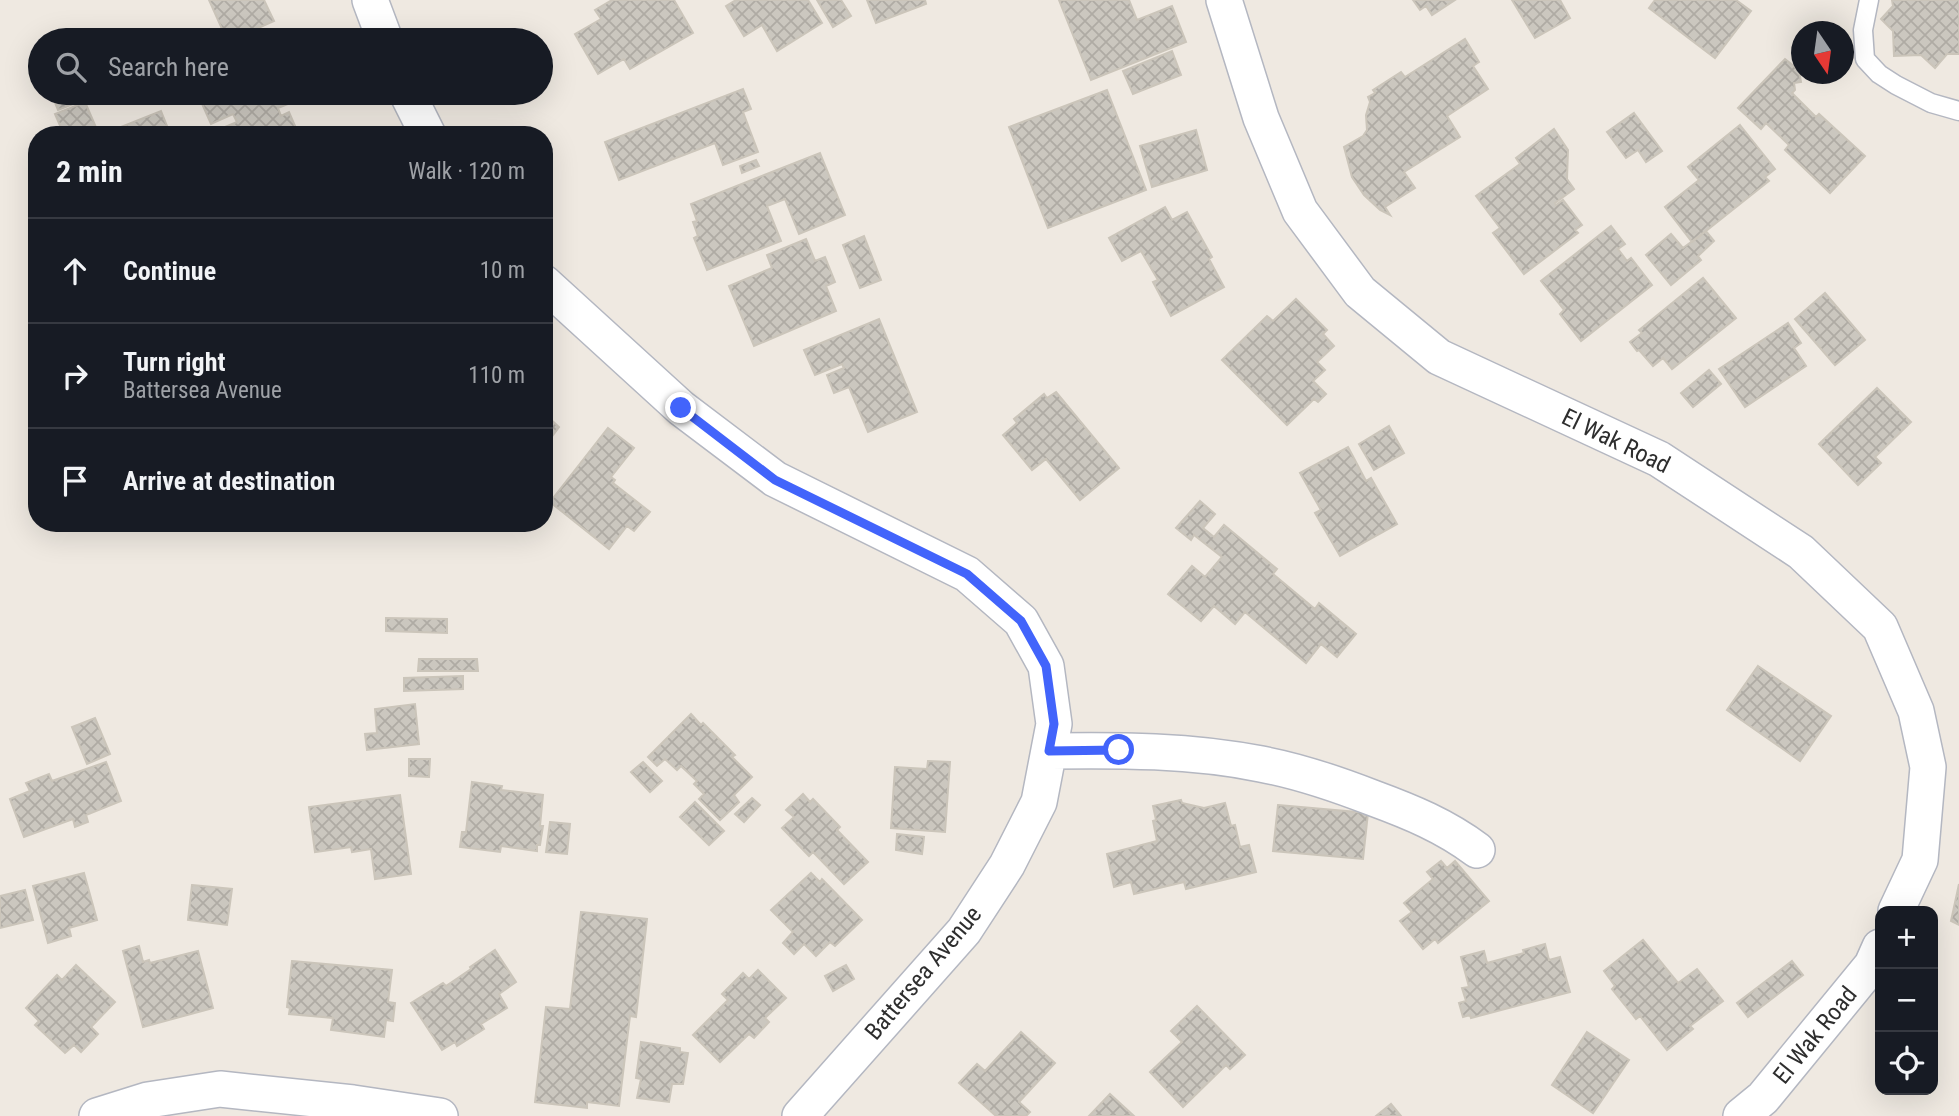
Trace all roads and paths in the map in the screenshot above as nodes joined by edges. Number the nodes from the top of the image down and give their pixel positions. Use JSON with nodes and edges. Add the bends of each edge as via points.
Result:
{"nodes":[{"id":1,"x":370,"y":0,"type":"edge"},
{"id":2,"x":1224,"y":0,"type":"edge"},
{"id":3,"x":1869,"y":0,"type":"edge"},
{"id":4,"x":380,"y":28,"type":"edge"},
{"id":5,"x":413,"y":105,"type":"edge"},
{"id":6,"x":1959,"y":111,"type":"edge"},
{"id":7,"x":424,"y":126,"type":"edge"},
{"id":8,"x":553,"y":291,"type":"edge"},
{"id":9,"x":1049,"y":751,"type":"junction"},
{"id":10,"x":1477,"y":850,"type":"dead end"},
{"id":11,"x":1898,"y":906,"type":"edge"},
{"id":12,"x":1875,"y":958,"type":"edge"},
{"id":13,"x":97,"y":1116,"type":"edge"},
{"id":14,"x":440,"y":1116,"type":"edge"},
{"id":15,"x":800,"y":1116,"type":"edge"},
{"id":16,"x":1741,"y":1116,"type":"edge"}],
"edges":[{"from":1,"to":4,"type":"street"},
{"from":2,"to":11,"type":"street","name":"El Wak Road","via":[[1261,118],[1300,211],[1360,292],[1439,357],[1659,459],[1801,552],[1880,627],[1916,711],[1928,767],[1920,860]]},
{"from":3,"to":6,"type":"lane","via":[[1863,30],[1865,59],[1896,85]]},
{"from":5,"to":7,"type":"street"},
{"from":8,"to":9,"type":"street","name":"Battersea Avenue","via":[[681,408],[775,480],[967,574],[1021,621],[1046,666],[1054,724]]},
{"from":9,"to":10,"type":"street","via":[[1119,750],[1262,764],[1334,783],[1413,813]]},
{"from":9,"to":15,"type":"street","name":"Battersea Avenue","via":[[1039,802],[1007,865],[964,931]]},
{"from":12,"to":16,"type":"street","name":"El Wak Road","via":[[1763,1098]]},
{"from":13,"to":14,"type":"street","via":[[149,1100],[220,1089]]}]}
